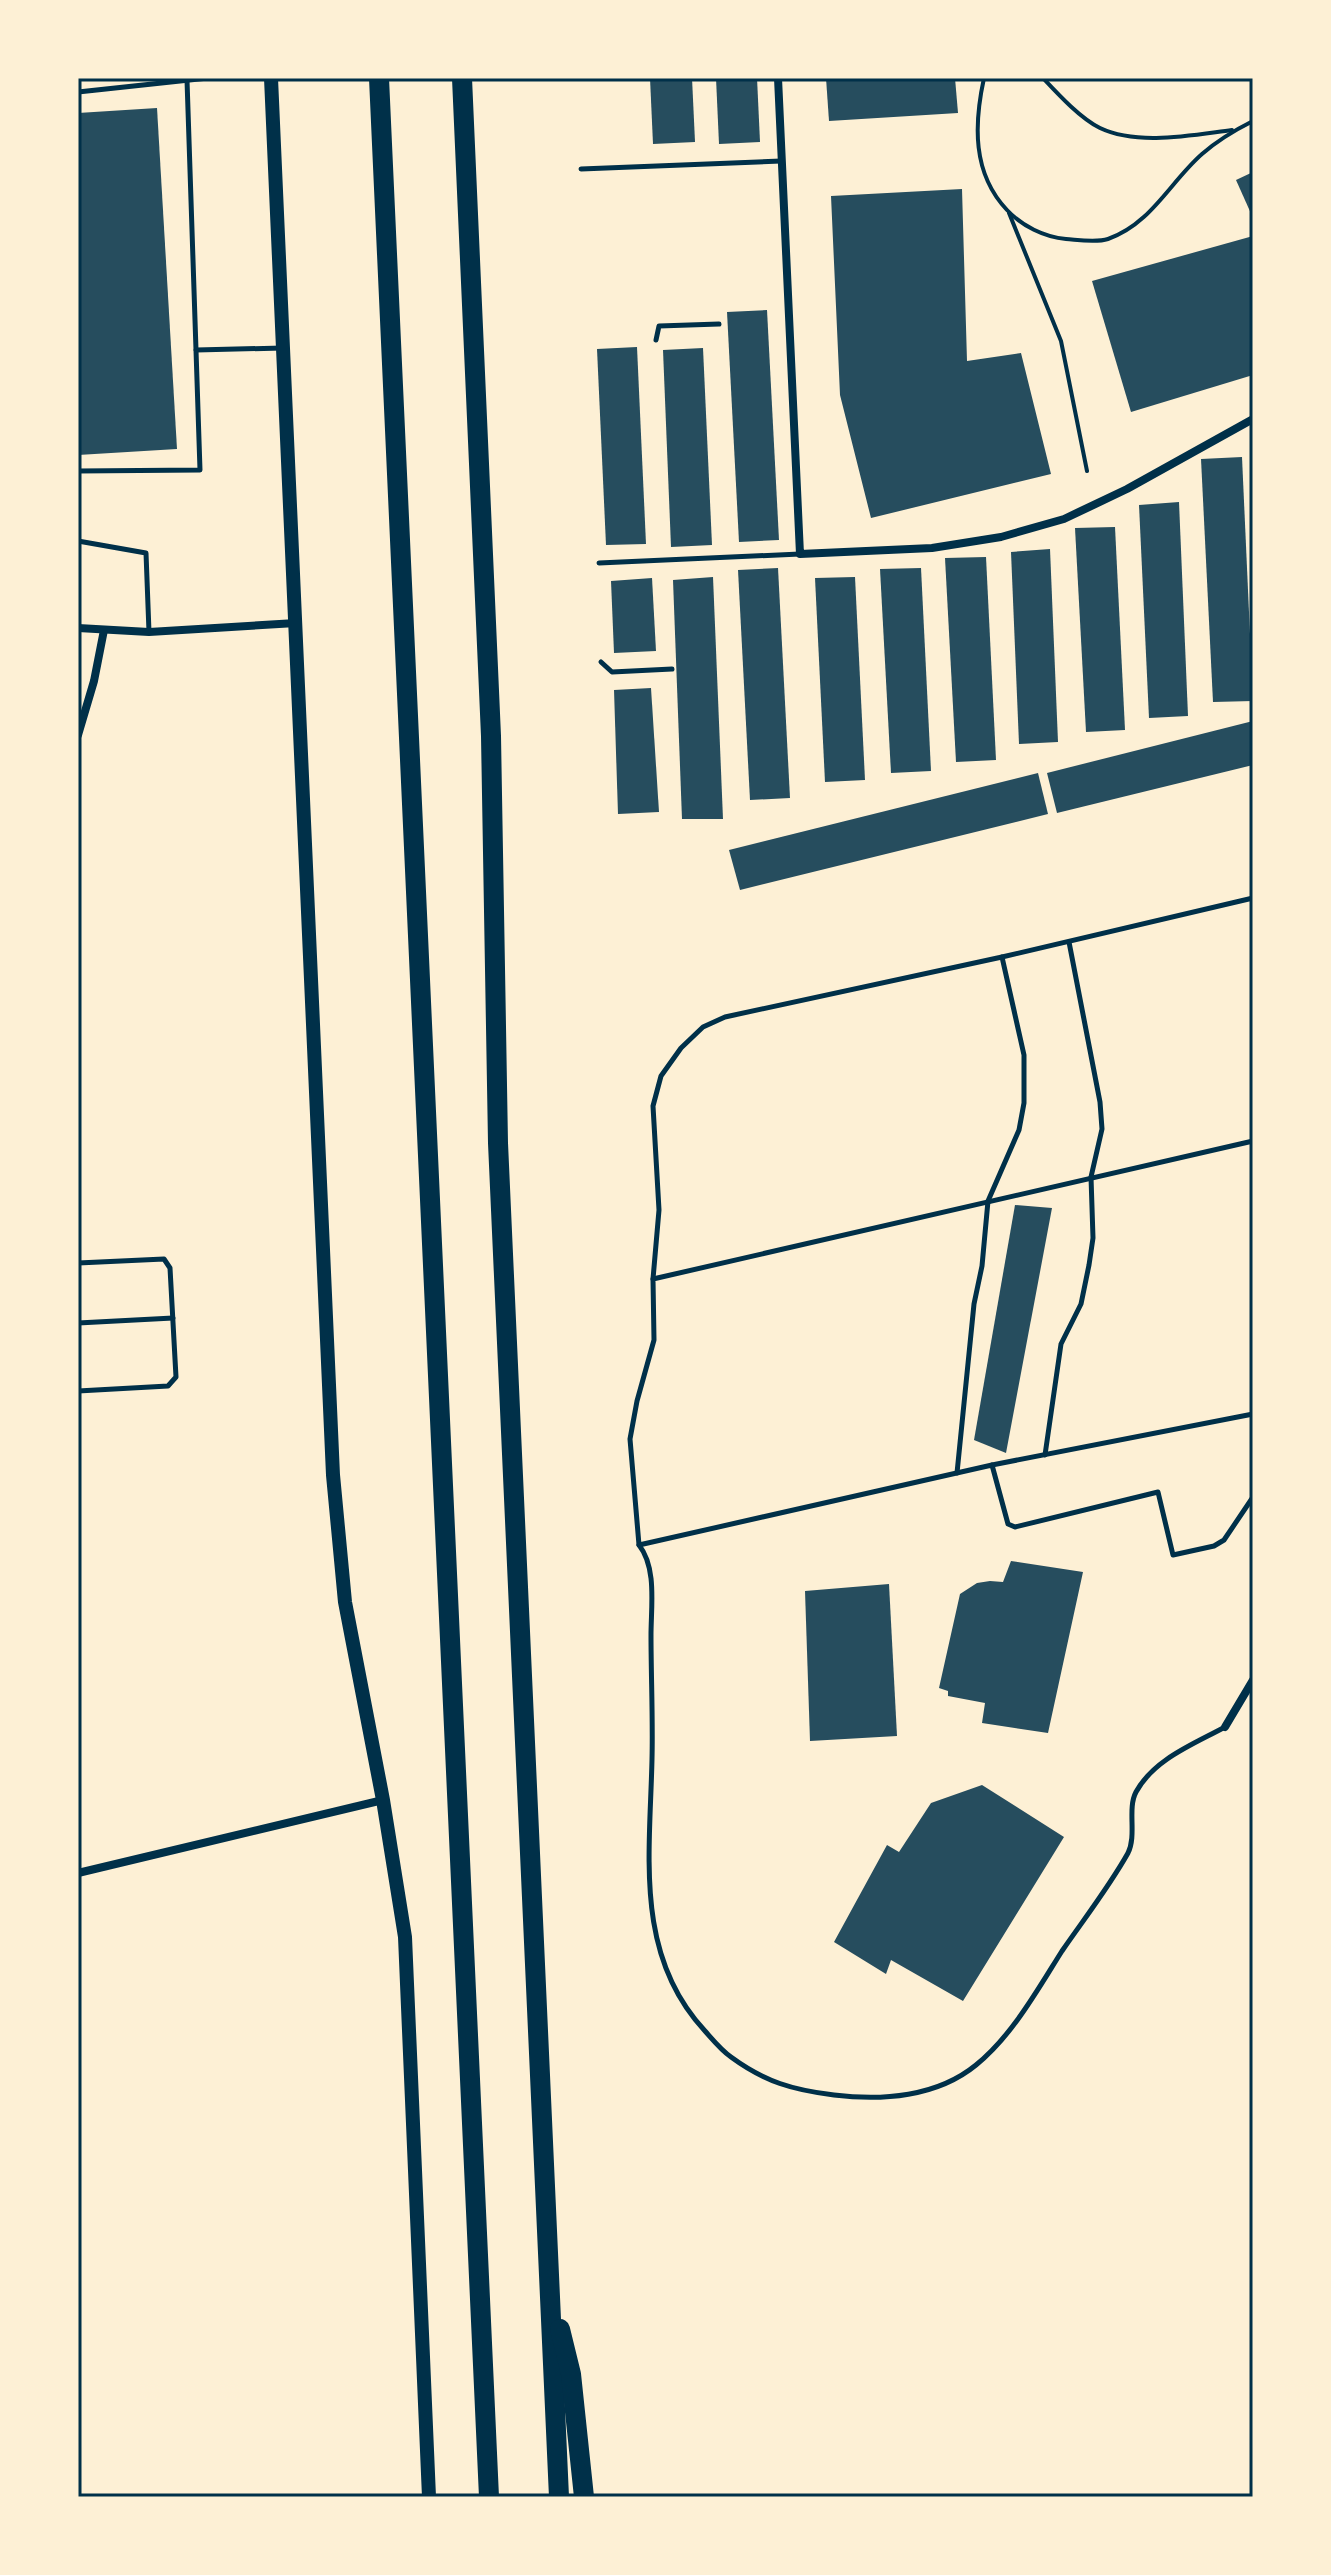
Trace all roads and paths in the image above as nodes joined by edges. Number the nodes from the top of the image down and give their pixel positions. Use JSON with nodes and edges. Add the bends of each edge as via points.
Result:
{"nodes":[{"id":1,"x":208,"y":78,"type":"edge"},
{"id":2,"x":271,"y":78,"type":"edge"},
{"id":3,"x":379,"y":78,"type":"edge"},
{"id":4,"x":462,"y":78,"type":"edge"},
{"id":5,"x":778,"y":78,"type":"edge"},
{"id":6,"x":984,"y":78,"type":"edge"},
{"id":7,"x":1043,"y":78,"type":"edge"},
{"id":8,"x":187,"y":80,"type":"junction"},
{"id":9,"x":78,"y":92,"type":"edge"},
{"id":10,"x":1253,"y":121,"type":"edge"},
{"id":11,"x":1234,"y":130,"type":"junction"},
{"id":12,"x":781,"y":161,"type":"junction"},
{"id":13,"x":581,"y":169,"type":"dead end"},
{"id":14,"x":1008,"y":211,"type":"junction"},
{"id":15,"x":719,"y":324,"type":"dead end"},
{"id":16,"x":656,"y":340,"type":"dead end"},
{"id":17,"x":284,"y":348,"type":"junction"},
{"id":18,"x":196,"y":350,"type":"junction"},
{"id":19,"x":1253,"y":419,"type":"edge"},
{"id":20,"x":78,"y":471,"type":"edge"},
{"id":21,"x":1087,"y":471,"type":"dead end"},
{"id":22,"x":78,"y":541,"type":"edge"},
{"id":23,"x":800,"y":554,"type":"junction"},
{"id":24,"x":599,"y":563,"type":"dead end"},
{"id":25,"x":296,"y":623,"type":"junction"},
{"id":26,"x":78,"y":628,"type":"edge"},
{"id":27,"x":104,"y":630,"type":"junction"},
{"id":28,"x":149,"y":632,"type":"junction"},
{"id":29,"x":601,"y":662,"type":"dead end"},
{"id":30,"x":672,"y":669,"type":"dead end"},
{"id":31,"x":78,"y":735,"type":"edge"},
{"id":32,"x":1253,"y":898,"type":"edge"},
{"id":33,"x":1069,"y":942,"type":"junction"},
{"id":34,"x":1002,"y":957,"type":"junction"},
{"id":35,"x":1253,"y":1141,"type":"edge"},
{"id":36,"x":1091,"y":1177,"type":"junction"},
{"id":37,"x":988,"y":1201,"type":"junction"},
{"id":38,"x":78,"y":1263,"type":"edge"},
{"id":39,"x":653,"y":1279,"type":"junction"},
{"id":40,"x":173,"y":1318,"type":"junction"},
{"id":41,"x":78,"y":1323,"type":"edge"},
{"id":42,"x":78,"y":1391,"type":"edge"},
{"id":43,"x":1253,"y":1414,"type":"edge"},
{"id":44,"x":1045,"y":1455,"type":"junction"},
{"id":45,"x":992,"y":1465,"type":"junction"},
{"id":46,"x":957,"y":1473,"type":"junction"},
{"id":47,"x":1253,"y":1497,"type":"edge"},
{"id":48,"x":639,"y":1545,"type":"junction"},
{"id":49,"x":1253,"y":1680,"type":"edge"},
{"id":50,"x":1225,"y":1727,"type":"joint"},
{"id":51,"x":383,"y":1800,"type":"junction"},
{"id":52,"x":78,"y":1873,"type":"edge"},
{"id":53,"x":548,"y":2278,"type":"junction"},
{"id":54,"x":429,"y":2497,"type":"edge"},
{"id":55,"x":489,"y":2497,"type":"edge"},
{"id":56,"x":559,"y":2497,"type":"edge"},
{"id":57,"x":584,"y":2497,"type":"edge"}],
"edges":[{"from":1,"to":8,"type":"lane"},
{"from":2,"to":17,"type":"street"},
{"from":3,"to":55,"type":"highway"},
{"from":4,"to":53,"type":"highway","via":[[491,736],[499,1158]]},
{"from":5,"to":12,"type":"street"},
{"from":6,"to":14,"type":"path","via":[[976,135],[980,161],[992,191]]},
{"from":7,"to":11,"type":"path","via":[[1100,128],[1163,139]]},
{"from":8,"to":9,"type":"lane"},
{"from":8,"to":18,"type":"lane"},
{"from":10,"to":11,"type":"path"},
{"from":11,"to":14,"type":"path","via":[[1201,155],[1153,209],[1106,240],[1054,238]]},
{"from":12,"to":13,"type":"lane"},
{"from":12,"to":23,"type":"street"},
{"from":14,"to":21,"type":"path","via":[[1061,341]]},
{"from":15,"to":16,"type":"lane","via":[[659,326]]},
{"from":17,"to":18,"type":"lane"},
{"from":17,"to":25,"type":"street"},
{"from":18,"to":20,"type":"lane","via":[[200,470]]},
{"from":19,"to":23,"type":"street","via":[[1127,489],[1001,537],[932,548]]},
{"from":22,"to":28,"type":"lane","via":[[146,553]]},
{"from":23,"to":24,"type":"lane"},
{"from":25,"to":28,"type":"street"},
{"from":25,"to":51,"type":"street","via":[[333,1475],[345,1602]]},
{"from":26,"to":27,"type":"street"},
{"from":27,"to":28,"type":"street"},
{"from":27,"to":31,"type":"street"},
{"from":29,"to":30,"type":"lane","via":[[612,672]]},
{"from":32,"to":33,"type":"lane"},
{"from":33,"to":34,"type":"lane"},
{"from":33,"to":36,"type":"lane","via":[[1100,1102],[1102,1129]]},
{"from":34,"to":37,"type":"lane","via":[[1024,1055],[1024,1103],[1019,1130]]},
{"from":34,"to":39,"type":"lane","via":[[725,1017],[703,1027],[661,1076],[653,1106],[659,1210]]},
{"from":35,"to":36,"type":"lane"},
{"from":36,"to":37,"type":"lane"},
{"from":36,"to":44,"type":"lane","via":[[1089,1265],[1081,1304],[1061,1344]]},
{"from":37,"to":39,"type":"lane"},
{"from":37,"to":46,"type":"lane"},
{"from":38,"to":40,"type":"lane","via":[[164,1259],[170,1268]]},
{"from":39,"to":48,"type":"lane","via":[[654,1340],[630,1439]]},
{"from":40,"to":41,"type":"lane"},
{"from":40,"to":42,"type":"lane","via":[[176,1377],[168,1386]]},
{"from":43,"to":44,"type":"lane"},
{"from":44,"to":45,"type":"lane"},
{"from":45,"to":46,"type":"lane"},
{"from":45,"to":47,"type":"lane","via":[[1004,1516],[1015,1527],[1158,1492],[1173,1555],[1224,1540]]},
{"from":46,"to":48,"type":"lane"},
{"from":48,"to":50,"type":"lane","via":[[648,1556],[651,1591],[649,1846],[658,1951],[689,2013],[728,2055],[761,2078],[799,2091],[899,2096],[940,2086],[976,2065],[1015,2023],[1130,1850],[1135,1794],[1156,1767]]},
{"from":49,"to":50,"type":"street"},
{"from":51,"to":52,"type":"street"},
{"from":51,"to":54,"type":"street","via":[[405,1937]]},
{"from":53,"to":56,"type":"highway"},
{"from":53,"to":57,"type":"highway","via":[[571,2374]]}]}
